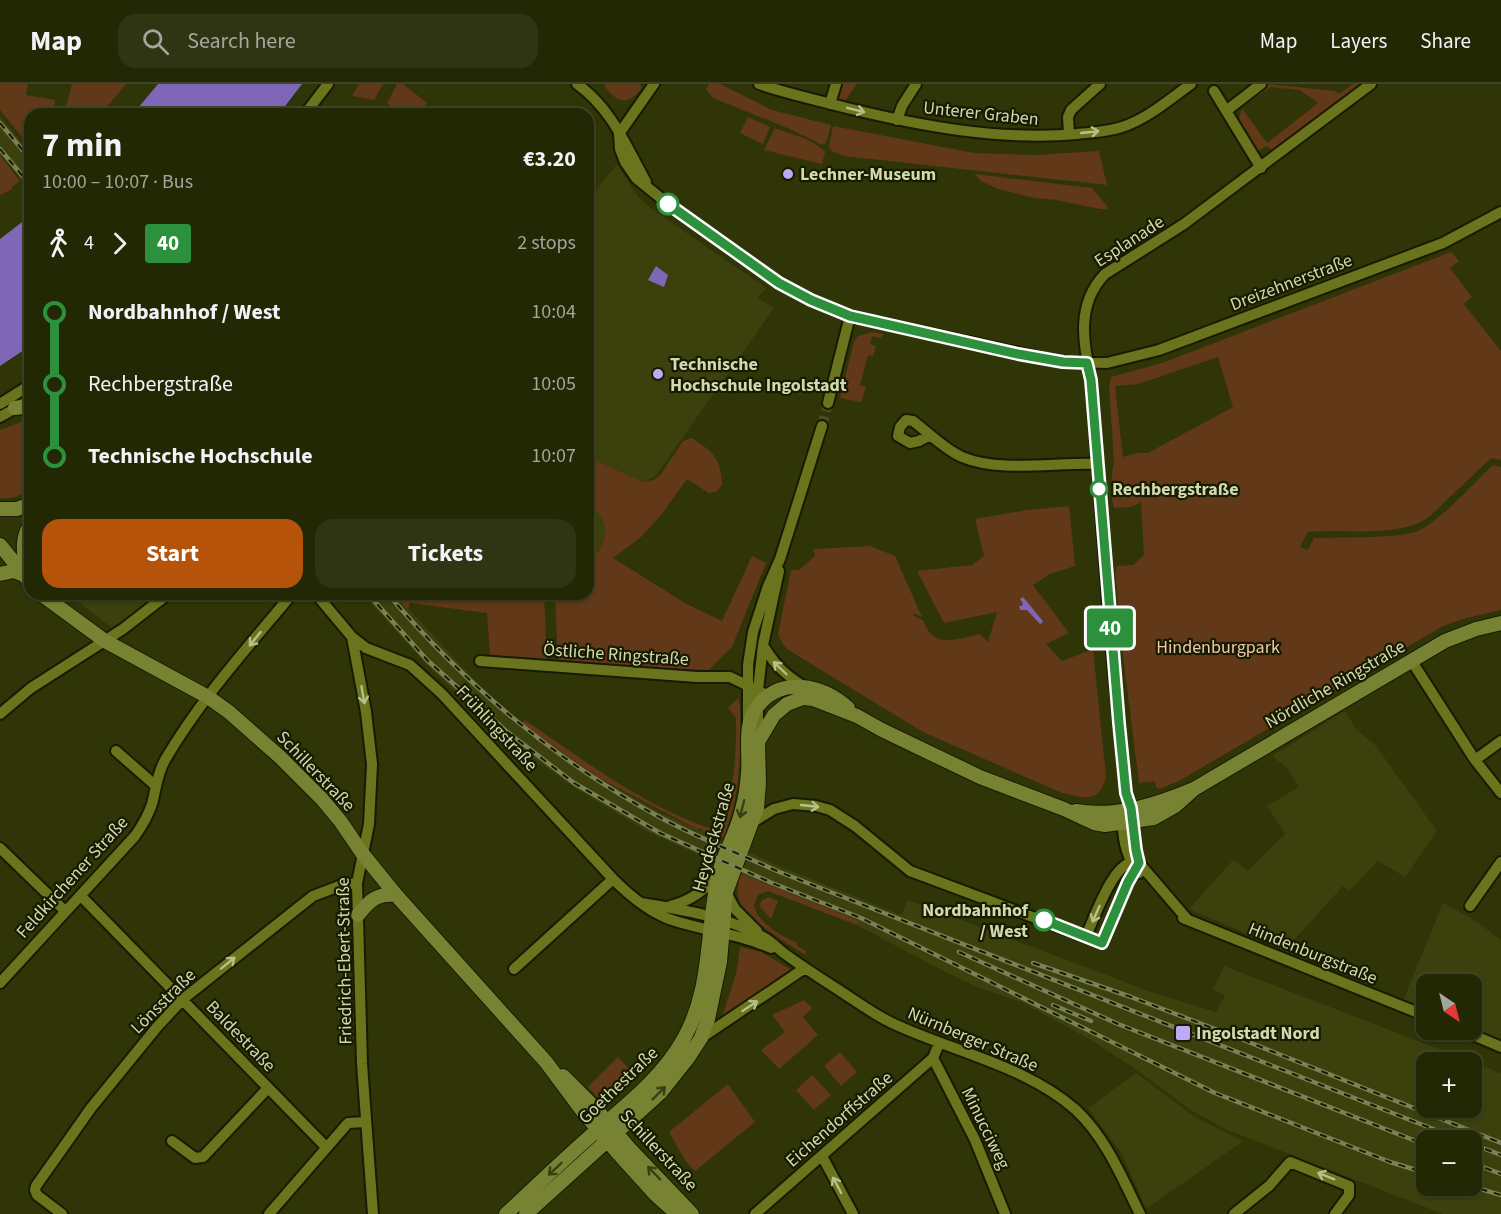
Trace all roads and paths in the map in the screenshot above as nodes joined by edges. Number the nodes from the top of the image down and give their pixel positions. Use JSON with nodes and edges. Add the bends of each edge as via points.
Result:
{"nodes":[{"id":1,"x":328,"y":84,"type":"edge"},
{"id":2,"x":577,"y":84,"type":"edge"},
{"id":3,"x":654,"y":84,"type":"edge"},
{"id":4,"x":759,"y":84,"type":"edge"},
{"id":5,"x":836,"y":84,"type":"edge"},
{"id":6,"x":916,"y":84,"type":"edge"},
{"id":7,"x":1100,"y":84,"type":"edge"},
{"id":8,"x":1191,"y":84,"type":"edge"},
{"id":9,"x":1261,"y":84,"type":"edge"},
{"id":10,"x":1371,"y":84,"type":"edge"},
{"id":11,"x":1212,"y":88,"type":"edge"},
{"id":12,"x":830,"y":105,"type":"junction"},
{"id":13,"x":310,"y":108,"type":"edge"},
{"id":14,"x":1226,"y":111,"type":"junction"},
{"id":15,"x":897,"y":120,"type":"junction"},
{"id":16,"x":619,"y":134,"type":"junction"},
{"id":17,"x":1070,"y":134,"type":"junction"},
{"id":18,"x":1261,"y":168,"type":"junction"},
{"id":19,"x":1501,"y":212,"type":"edge"},
{"id":20,"x":850,"y":316,"type":"junction"},
{"id":21,"x":1087,"y":363,"type":"junction"},
{"id":22,"x":24,"y":390,"type":"edge"},
{"id":23,"x":24,"y":403,"type":"edge"},
{"id":24,"x":828,"y":403,"type":"tunnel mouth"},
{"id":25,"x":0,"y":404,"type":"edge"},
{"id":26,"x":15,"y":408,"type":"junction"},
{"id":27,"x":24,"y":408,"type":"edge"},
{"id":28,"x":0,"y":417,"type":"edge"},
{"id":29,"x":822,"y":426,"type":"tunnel mouth"},
{"id":30,"x":930,"y":435,"type":"dead end"},
{"id":31,"x":1097,"y":464,"type":"junction"},
{"id":32,"x":24,"y":506,"type":"edge"},
{"id":33,"x":0,"y":509,"type":"edge"},
{"id":34,"x":0,"y":534,"type":"edge"},
{"id":35,"x":0,"y":545,"type":"edge"},
{"id":36,"x":780,"y":559,"type":"junction"},
{"id":37,"x":24,"y":567,"type":"edge"},
{"id":38,"x":24,"y":569,"type":"edge"},
{"id":39,"x":24,"y":572,"type":"edge"},
{"id":40,"x":0,"y":574,"type":"edge"},
{"id":41,"x":50,"y":600,"type":"edge"},
{"id":42,"x":57,"y":600,"type":"edge"},
{"id":43,"x":161,"y":600,"type":"edge"},
{"id":44,"x":287,"y":600,"type":"edge"},
{"id":45,"x":321,"y":600,"type":"edge"},
{"id":46,"x":63,"y":609,"type":"junction"},
{"id":47,"x":1501,"y":623,"type":"edge"},
{"id":48,"x":352,"y":637,"type":"junction"},
{"id":49,"x":105,"y":641,"type":"junction"},
{"id":50,"x":763,"y":645,"type":"junction"},
{"id":51,"x":1411,"y":660,"type":"junction"},
{"id":52,"x":480,"y":662,"type":"dead end"},
{"id":53,"x":803,"y":686,"type":"junction"},
{"id":54,"x":758,"y":690,"type":"junction"},
{"id":55,"x":208,"y":697,"type":"junction"},
{"id":56,"x":786,"y":704,"type":"junction"},
{"id":57,"x":757,"y":707,"type":"junction"},
{"id":58,"x":0,"y":714,"type":"edge"},
{"id":59,"x":856,"y":716,"type":"junction"},
{"id":60,"x":748,"y":730,"type":"junction"},
{"id":61,"x":1501,"y":741,"type":"edge"},
{"id":62,"x":758,"y":742,"type":"junction"},
{"id":63,"x":116,"y":751,"type":"dead end"},
{"id":64,"x":1475,"y":760,"type":"junction"},
{"id":65,"x":156,"y":786,"type":"junction"},
{"id":66,"x":1501,"y":793,"type":"edge"},
{"id":67,"x":1128,"y":815,"type":"junction"},
{"id":68,"x":753,"y":822,"type":"junction"},
{"id":69,"x":0,"y":848,"type":"edge"},
{"id":70,"x":362,"y":853,"type":"junction"},
{"id":71,"x":1501,"y":862,"type":"edge"},
{"id":72,"x":1135,"y":865,"type":"junction"},
{"id":73,"x":718,"y":874,"type":"junction"},
{"id":74,"x":613,"y":879,"type":"junction"},
{"id":75,"x":357,"y":883,"type":"junction"},
{"id":76,"x":726,"y":892,"type":"junction"},
{"id":77,"x":81,"y":896,"type":"junction"},
{"id":78,"x":396,"y":896,"type":"junction"},
{"id":79,"x":641,"y":903,"type":"junction"},
{"id":80,"x":1470,"y":906,"type":"dead end"},
{"id":81,"x":666,"y":908,"type":"junction"},
{"id":82,"x":65,"y":911,"type":"junction"},
{"id":83,"x":358,"y":915,"type":"junction"},
{"id":84,"x":716,"y":925,"type":"junction"},
{"id":85,"x":1086,"y":936,"type":"junction"},
{"id":86,"x":764,"y":937,"type":"junction"},
{"id":87,"x":783,"y":952,"type":"junction"},
{"id":88,"x":806,"y":968,"type":"junction"},
{"id":89,"x":513,"y":969,"type":"dead end"},
{"id":90,"x":0,"y":983,"type":"edge"},
{"id":91,"x":183,"y":999,"type":"junction"},
{"id":92,"x":1416,"y":1012,"type":"edge"},
{"id":93,"x":700,"y":1038,"type":"junction"},
{"id":94,"x":1482,"y":1039,"type":"edge"},
{"id":95,"x":939,"y":1044,"type":"junction"},
{"id":96,"x":1501,"y":1047,"type":"edge"},
{"id":97,"x":933,"y":1058,"type":"junction"},
{"id":98,"x":268,"y":1089,"type":"junction"},
{"id":99,"x":365,"y":1122,"type":"junction"},
{"id":100,"x":607,"y":1131,"type":"junction"},
{"id":101,"x":172,"y":1141,"type":"dead end"},
{"id":102,"x":326,"y":1147,"type":"junction"},
{"id":103,"x":822,"y":1156,"type":"junction"},
{"id":104,"x":62,"y":1214,"type":"edge"},
{"id":105,"x":269,"y":1214,"type":"edge"},
{"id":106,"x":373,"y":1214,"type":"edge"},
{"id":107,"x":506,"y":1214,"type":"edge"},
{"id":108,"x":526,"y":1214,"type":"edge"},
{"id":109,"x":677,"y":1214,"type":"edge"},
{"id":110,"x":693,"y":1214,"type":"edge"},
{"id":111,"x":754,"y":1214,"type":"edge"},
{"id":112,"x":853,"y":1214,"type":"edge"},
{"id":113,"x":1005,"y":1214,"type":"edge"},
{"id":114,"x":1140,"y":1214,"type":"edge"},
{"id":115,"x":1234,"y":1214,"type":"edge"},
{"id":116,"x":1335,"y":1214,"type":"edge"}],
"edges":[{"from":1,"to":13,"type":"street"},
{"from":2,"to":16,"type":"street","via":[[597,100]]},
{"from":3,"to":16,"type":"street"},
{"from":4,"to":12,"type":"street","name":"Unterer Graben"},
{"from":5,"to":12,"type":"street"},
{"from":6,"to":15,"type":"street"},
{"from":7,"to":17,"type":"street","via":[[1071,110]]},
{"from":17,"to":8,"type":"street","name":"Unterer Graben","one_way":true,"via":[[1122,127]]},
{"from":9,"to":14,"type":"street"},
{"from":10,"to":18,"type":"street","name":"Esplanade"},
{"from":11,"to":14,"type":"street"},
{"from":12,"to":15,"type":"street","name":"Unterer Graben","one_way":true},
{"from":14,"to":18,"type":"street"},
{"from":15,"to":17,"type":"street","name":"Unterer Graben","via":[[1038,137]]},
{"from":16,"to":20,"type":"street","via":[[651,190],[779,283]]},
{"from":18,"to":21,"type":"street","name":"Esplanade","via":[[1096,283],[1084,317]]},
{"from":19,"to":21,"type":"street","name":"Dreizehnerstraße","via":[[1443,243],[1159,350],[1107,363]]},
{"from":20,"to":21,"type":"street","via":[[1018,354]]},
{"from":20,"to":24,"type":"street"},
{"from":21,"to":31,"type":"street"},
{"from":22,"to":25,"type":"street"},
{"from":23,"to":26,"type":"street"},
{"from":26,"to":27,"type":"main road"},
{"from":26,"to":28,"type":"street"},
{"from":29,"to":36,"type":"street","name":"Heydeckstraße"},
{"from":30,"to":31,"type":"street","via":[[955,453],[980,462]]},
{"from":31,"to":67,"type":"street"},
{"from":32,"to":33,"type":"main road"},
{"from":34,"to":37,"type":"main road"},
{"from":35,"to":38,"type":"main road"},
{"from":36,"to":50,"type":"street","name":"Heydeckstraße"},
{"from":36,"to":54,"type":"street","name":"Heydeckstraße","via":[[756,622],[748,665]]},
{"from":39,"to":40,"type":"main road"},
{"from":41,"to":46,"type":"main road","name":"Schillerstraße"},
{"from":42,"to":46,"type":"main road","name":"Schillerstraße"},
{"from":43,"to":49,"type":"street"},
{"from":44,"to":55,"type":"street","name":"Feldkirchener Straße","one_way":true},
{"from":45,"to":48,"type":"street","name":"Frühlingstraße"},
{"from":46,"to":49,"type":"main road","name":"Schillerstraße"},
{"from":47,"to":51,"type":"main road","name":"Nördliche Ringstraße","via":[[1445,641]]},
{"from":48,"to":70,"type":"street","name":"Friedrich-Ebert-Straße","one_way":true,"via":[[372,764],[369,824]]},
{"from":48,"to":74,"type":"street","name":"Frühlingstraße","via":[[366,648],[410,665],[435,687]]},
{"from":49,"to":55,"type":"main road","name":"Schillerstraße"},
{"from":49,"to":58,"type":"street","via":[[31,688]]},
{"from":53,"to":50,"type":"street","one_way":true,"via":[[782,672]]},
{"from":50,"to":54,"type":"street","name":"Heydeckstraße"},
{"from":51,"to":64,"type":"street"},
{"from":51,"to":67,"type":"main road","name":"Nördliche Ringstraße","via":[[1194,789]]},
{"from":52,"to":54,"type":"street","name":"Östliche Ringstraße","via":[[730,677]]},
{"from":53,"to":54,"type":"main road"},
{"from":53,"to":59,"type":"main road","via":[[817,688],[840,701]]},
{"from":54,"to":56,"type":"main road"},
{"from":54,"to":57,"type":"main road","name":"Heydeckstraße"},
{"from":54,"to":60,"type":"street","name":"Heydeckstraße"},
{"from":55,"to":65,"type":"street","name":"Feldkirchener Straße","via":[[163,763]]},
{"from":55,"to":70,"type":"main road","name":"Schillerstraße","via":[[280,757],[322,799]]},
{"from":56,"to":59,"type":"main road","via":[[813,699]]},
{"from":56,"to":62,"type":"main road"},
{"from":57,"to":60,"type":"main road","name":"Heydeckstraße"},
{"from":57,"to":62,"type":"street"},
{"from":59,"to":67,"type":"main road","via":[[980,777],[1094,824],[1105,825]]},
{"from":60,"to":73,"type":"main road","name":"Heydeckstraße","one_way":true,"via":[[747,788]]},
{"from":61,"to":64,"type":"street"},
{"from":62,"to":68,"type":"main road","name":"Heydeckstraße","via":[[759,794]]},
{"from":63,"to":65,"type":"street"},
{"from":64,"to":66,"type":"street"},
{"from":65,"to":77,"type":"street","name":"Feldkirchener Straße","via":[[145,822],[135,837]]},
{"from":67,"to":72,"type":"street","name":"Hindenburgstraße","via":[[1126,846]]},
{"from":68,"to":76,"type":"main road","name":"Heydeckstraße"},
{"from":68,"to":85,"type":"street","one_way":true,"via":[[774,809],[793,804],[830,810],[910,871]]},
{"from":69,"to":82,"type":"street"},
{"from":70,"to":75,"type":"street","name":"Friedrich-Ebert-Straße"},
{"from":70,"to":78,"type":"main road","name":"Schillerstraße"},
{"from":71,"to":80,"type":"street"},
{"from":72,"to":85,"type":"street","one_way":true,"via":[[1116,874]]},
{"from":72,"to":85,"type":"street","via":[[1102,943]]},
{"from":72,"to":92,"type":"street","name":"Hindenburgstraße","via":[[1187,919]]},
{"from":73,"to":81,"type":"street","via":[[693,898]]},
{"from":73,"to":84,"type":"main road","name":"Heydeckstraße"},
{"from":74,"to":79,"type":"street","name":"Frühlingstraße"},
{"from":74,"to":89,"type":"street"},
{"from":75,"to":83,"type":"street","name":"Friedrich-Ebert-Straße"},
{"from":91,"to":75,"type":"street","name":"Lönsstraße","one_way":true,"via":[[313,896]]},
{"from":76,"to":84,"type":"main road","name":"Heydeckstraße"},
{"from":76,"to":86,"type":"street","via":[[735,909]]},
{"from":77,"to":82,"type":"street","name":"Feldkirchener Straße"},
{"from":77,"to":91,"type":"street","name":"Baldestraße"},
{"from":78,"to":83,"type":"main road","via":[[379,895]]},
{"from":78,"to":100,"type":"main road","name":"Schillerstraße","via":[[546,1062],[574,1086]]},
{"from":79,"to":81,"type":"street","name":"Frühlingstraße"},
{"from":79,"to":84,"type":"street","name":"Frühlingstraße","via":[[668,919]]},
{"from":81,"to":84,"type":"street","name":"Frühlingstraße"},
{"from":82,"to":90,"type":"street","name":"Feldkirchener Straße"},
{"from":83,"to":99,"type":"street","name":"Friedrich-Ebert-Straße"},
{"from":84,"to":86,"type":"street","name":"Nürnberger Straße"},
{"from":84,"to":87,"type":"street","name":"Nürnberger Straße"},
{"from":84,"to":93,"type":"main road","name":"Goethestraße","via":[[720,962],[716,991]]},
{"from":84,"to":100,"type":"main road","name":"Goethestraße","via":[[701,996],[684,1039],[658,1075]]},
{"from":86,"to":87,"type":"street","name":"Nürnberger Straße"},
{"from":87,"to":88,"type":"street","name":"Nürnberger Straße"},
{"from":93,"to":88,"type":"street","one_way":true},
{"from":88,"to":95,"type":"street","name":"Nürnberger Straße","via":[[866,1009]]},
{"from":91,"to":98,"type":"street","name":"Baldestraße"},
{"from":91,"to":104,"type":"street","name":"Lönsstraße","via":[[91,1108],[35,1190]]},
{"from":100,"to":93,"type":"main road","name":"Goethestraße","one_way":true,"via":[[661,1092]]},
{"from":94,"to":96,"type":"street"},
{"from":95,"to":97,"type":"street","name":"Eichendorffstraße"},
{"from":95,"to":114,"type":"street","name":"Nürnberger Straße","via":[[1032,1080],[1077,1112],[1114,1161]]},
{"from":97,"to":103,"type":"street","name":"Eichendorffstraße"},
{"from":97,"to":113,"type":"street","name":"Minucciweg","via":[[978,1146]]},
{"from":98,"to":101,"type":"street","via":[[203,1157],[195,1158]]},
{"from":98,"to":102,"type":"street","name":"Baldestraße"},
{"from":99,"to":102,"type":"street","via":[[348,1123]]},
{"from":99,"to":106,"type":"street","name":"Friedrich-Ebert-Straße"},
{"from":100,"to":107,"type":"main road","name":"Goethestraße","one_way":true},
{"from":100,"to":108,"type":"main road","name":"Goethestraße"},
{"from":100,"to":109,"type":"main road","name":"Schillerstraße","via":[[655,1194]]},
{"from":110,"to":100,"type":"main road","name":"Schillerstraße","one_way":true},
{"from":102,"to":105,"type":"street"},
{"from":103,"to":111,"type":"street","name":"Eichendorffstraße"},
{"from":112,"to":103,"type":"street","one_way":true},
{"from":116,"to":115,"type":"street","one_way":true,"via":[[1349,1195],[1349,1186],[1290,1162],[1269,1186]]}]}
